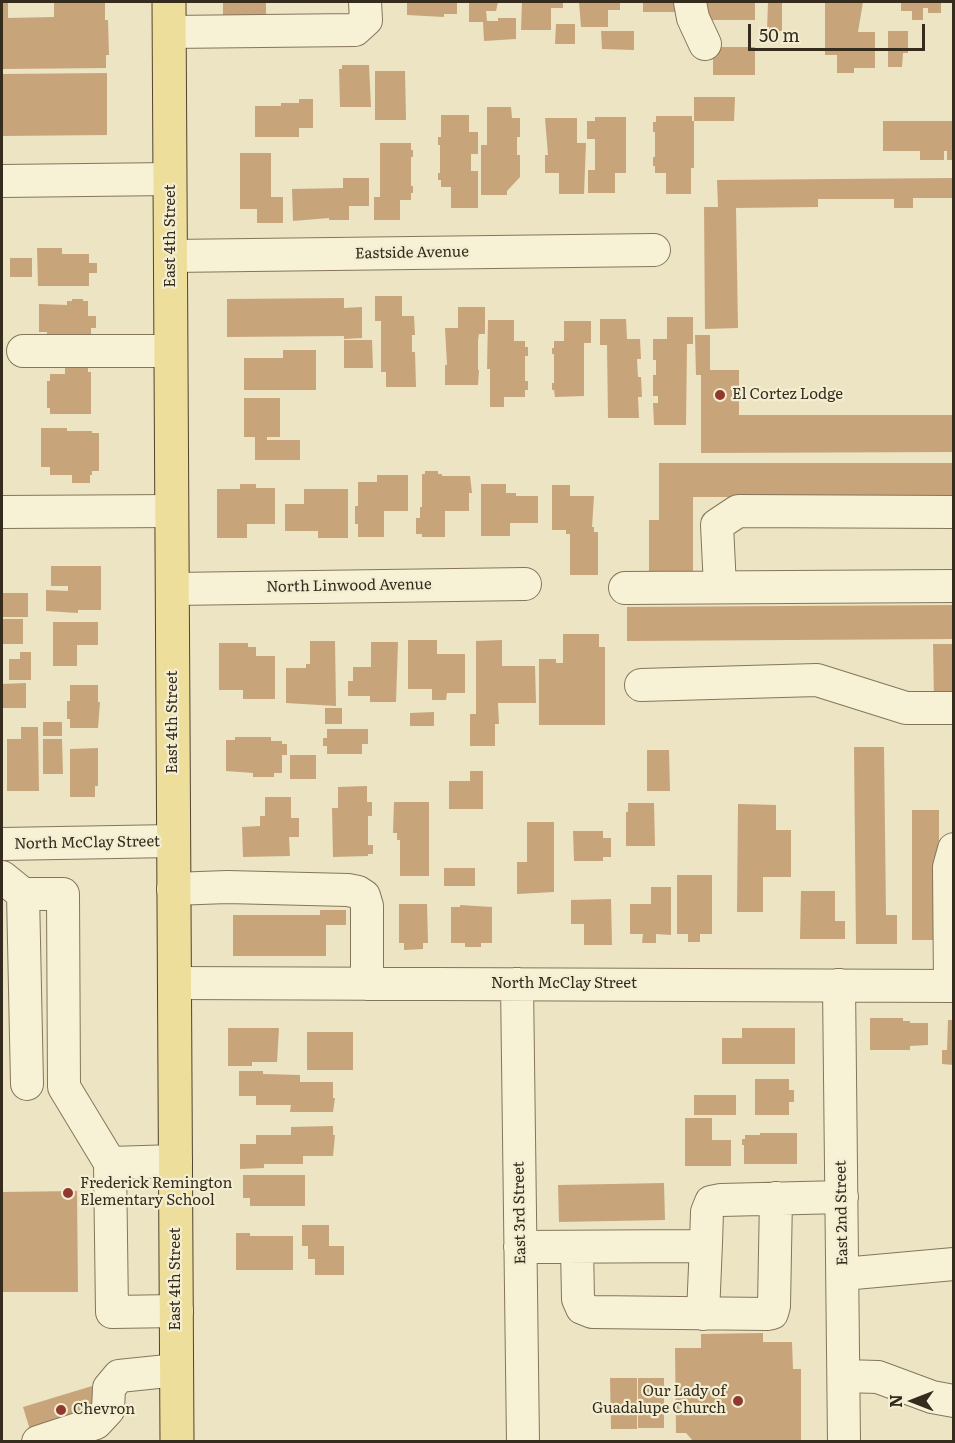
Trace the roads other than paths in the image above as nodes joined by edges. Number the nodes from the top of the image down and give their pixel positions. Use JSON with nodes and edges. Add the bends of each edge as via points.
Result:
{"nodes":[{"id":1,"x":365,"y":2,"type":"edge"},
{"id":2,"x":690,"y":2,"type":"edge"},
{"id":3,"x":169,"y":17,"type":"edge"},
{"id":4,"x":705,"y":44,"type":"dead end"},
{"id":5,"x":170,"y":179,"type":"junction"},
{"id":6,"x":2,"y":181,"type":"edge"},
{"id":7,"x":654,"y":250,"type":"dead end"},
{"id":8,"x":171,"y":256,"type":"junction"},
{"id":9,"x":23,"y":351,"type":"dead end"},
{"id":10,"x":171,"y":351,"type":"junction"},
{"id":11,"x":172,"y":510,"type":"junction"},
{"id":12,"x":2,"y":512,"type":"edge"},
{"id":13,"x":954,"y":512,"type":"edge"},
{"id":14,"x":525,"y":584,"type":"dead end"},
{"id":15,"x":954,"y":586,"type":"edge"},
{"id":16,"x":720,"y":587,"type":"junction"},
{"id":17,"x":625,"y":588,"type":"dead end"},
{"id":18,"x":173,"y":589,"type":"junction"},
{"id":19,"x":641,"y":685,"type":"dead end"},
{"id":20,"x":954,"y":708,"type":"edge"},
{"id":21,"x":173,"y":841,"type":"junction"},
{"id":22,"x":2,"y":844,"type":"edge"},
{"id":23,"x":954,"y":849,"type":"edge"},
{"id":24,"x":12,"y":886,"type":"edge"},
{"id":25,"x":173,"y":889,"type":"junction"},
{"id":26,"x":175,"y":983,"type":"junction"},
{"id":27,"x":367,"y":984,"type":"junction"},
{"id":28,"x":517,"y":984,"type":"junction"},
{"id":29,"x":839,"y":985,"type":"junction"},
{"id":30,"x":952,"y":986,"type":"edge"},
{"id":31,"x":14,"y":1084,"type":"edge"},
{"id":32,"x":64,"y":1087,"type":"junction"},
{"id":33,"x":176,"y":1161,"type":"junction"},
{"id":34,"x":110,"y":1163,"type":"junction"},
{"id":35,"x":842,"y":1197,"type":"junction"},
{"id":36,"x":776,"y":1198,"type":"junction"},
{"id":37,"x":706,"y":1244,"type":"junction"},
{"id":38,"x":520,"y":1247,"type":"junction"},
{"id":39,"x":577,"y":1247,"type":"junction"},
{"id":40,"x":954,"y":1264,"type":"edge"},
{"id":41,"x":843,"y":1274,"type":"junction"},
{"id":42,"x":177,"y":1311,"type":"junction"},
{"id":43,"x":703,"y":1314,"type":"junction"},
{"id":44,"x":177,"y":1370,"type":"junction"},
{"id":45,"x":844,"y":1376,"type":"junction"},
{"id":46,"x":954,"y":1401,"type":"edge"},
{"id":47,"x":69,"y":1437,"type":"edge"},
{"id":48,"x":38,"y":1442,"type":"edge"},
{"id":49,"x":177,"y":1442,"type":"edge"},
{"id":50,"x":523,"y":1442,"type":"edge"},
{"id":51,"x":844,"y":1442,"type":"edge"}],
"edges":[{"from":1,"to":3,"type":"street","via":[[366,20],[355,30]]},
{"from":2,"to":4,"type":"street"},
{"from":3,"to":5,"type":"main road","name":"East 4th Street"},
{"from":5,"to":6,"type":"street"},
{"from":5,"to":8,"type":"main road","name":"East 4th Street"},
{"from":7,"to":8,"type":"street","name":"Eastside Avenue"},
{"from":8,"to":10,"type":"main road","name":"East 4th Street"},
{"from":9,"to":10,"type":"street"},
{"from":10,"to":11,"type":"main road","name":"East 4th Street"},
{"from":11,"to":12,"type":"street"},
{"from":11,"to":18,"type":"main road","name":"East 4th Street"},
{"from":13,"to":16,"type":"street","via":[[738,511],[717,525]]},
{"from":14,"to":18,"type":"street","name":"North Linwood Avenue"},
{"from":15,"to":16,"type":"street"},
{"from":16,"to":17,"type":"street"},
{"from":18,"to":21,"type":"main road","name":"East 4th Street"},
{"from":19,"to":20,"type":"street","via":[[817,680],[906,708]]},
{"from":21,"to":22,"type":"street","name":"North McClay Street"},
{"from":21,"to":25,"type":"main road","name":"East 4th Street"},
{"from":23,"to":30,"type":"street","via":[[949,867]]},
{"from":24,"to":31,"type":"street"},
{"from":24,"to":32,"type":"street","via":[[63,894]]},
{"from":25,"to":26,"type":"main road","name":"East 4th Street"},
{"from":25,"to":27,"type":"street","via":[[358,892],[367,906]]},
{"from":26,"to":27,"type":"street","name":"North McClay Street"},
{"from":26,"to":33,"type":"main road","name":"East 4th Street"},
{"from":27,"to":28,"type":"street","name":"North McClay Street"},
{"from":28,"to":29,"type":"street","name":"North McClay Street"},
{"from":28,"to":38,"type":"street","name":"East 3rd Street"},
{"from":29,"to":30,"type":"street","name":"North McClay Street"},
{"from":29,"to":35,"type":"street","name":"East 2nd Street"},
{"from":31,"to":32,"type":"street"},
{"from":32,"to":34,"type":"street"},
{"from":33,"to":34,"type":"street"},
{"from":33,"to":42,"type":"main road","name":"East 4th Street"},
{"from":34,"to":42,"type":"street","via":[[112,1312]]},
{"from":35,"to":36,"type":"street"},
{"from":35,"to":41,"type":"street","name":"East 2nd Street"},
{"from":36,"to":37,"type":"street","via":[[711,1202]]},
{"from":36,"to":43,"type":"street","via":[[772,1313]]},
{"from":37,"to":39,"type":"street"},
{"from":37,"to":43,"type":"street"},
{"from":38,"to":39,"type":"street"},
{"from":38,"to":50,"type":"street","name":"East 3rd Street"},
{"from":39,"to":43,"type":"street","via":[[578,1299],[582,1308],[591,1312]]},
{"from":40,"to":41,"type":"street"},
{"from":41,"to":45,"type":"street","name":"East 2nd Street"},
{"from":42,"to":44,"type":"main road","name":"East 4th Street"},
{"from":44,"to":47,"type":"street","via":[[119,1376],[109,1388],[108,1410],[96,1423]]},
{"from":44,"to":49,"type":"main road","name":"East 4th Street"},
{"from":45,"to":46,"type":"street","via":[[878,1377]]},
{"from":45,"to":51,"type":"street","name":"East 2nd Street"},
{"from":47,"to":48,"type":"street"}]}
